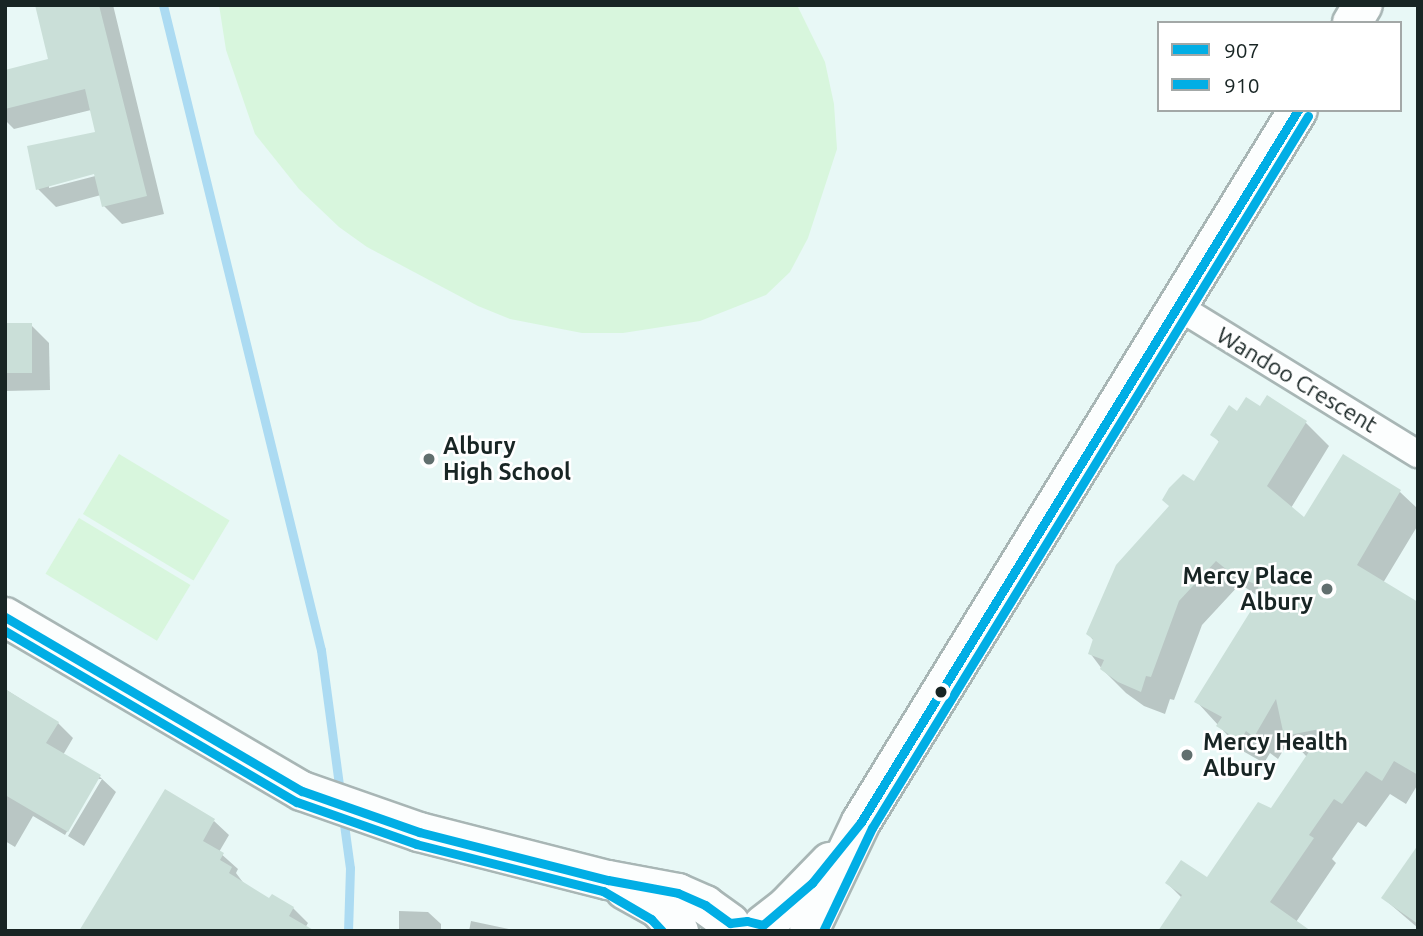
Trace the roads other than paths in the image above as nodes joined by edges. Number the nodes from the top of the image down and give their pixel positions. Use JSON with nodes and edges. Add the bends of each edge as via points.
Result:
{"nodes":[{"id":1,"x":1363,"y":5,"type":"edge"},
{"id":2,"x":1353,"y":21,"type":"edge"},
{"id":3,"x":1297,"y":112,"type":"edge"},
{"id":4,"x":1177,"y":306,"type":"junction"},
{"id":5,"x":1418,"y":454,"type":"edge"},
{"id":6,"x":5,"y":617,"type":"edge"},
{"id":7,"x":861,"y":822,"type":"junction"},
{"id":8,"x":608,"y":880,"type":"junction"},
{"id":9,"x":745,"y":927,"type":"edge"},
{"id":10,"x":679,"y":931,"type":"edge"},
{"id":11,"x":809,"y":931,"type":"edge"}],
"edges":[{"from":1,"to":2,"type":"street"},
{"from":3,"to":4,"type":"street"},
{"from":4,"to":5,"type":"street","name":"Wandoo Crescent"},
{"from":4,"to":7,"type":"street"},
{"from":6,"to":8,"type":"street","via":[[268,774],[320,797],[379,820]]},
{"from":7,"to":9,"type":"street","via":[[812,883]]},
{"from":7,"to":11,"type":"street"},
{"from":8,"to":9,"type":"street","via":[[678,893]]},
{"from":8,"to":10,"type":"street","via":[[659,909]]}]}
